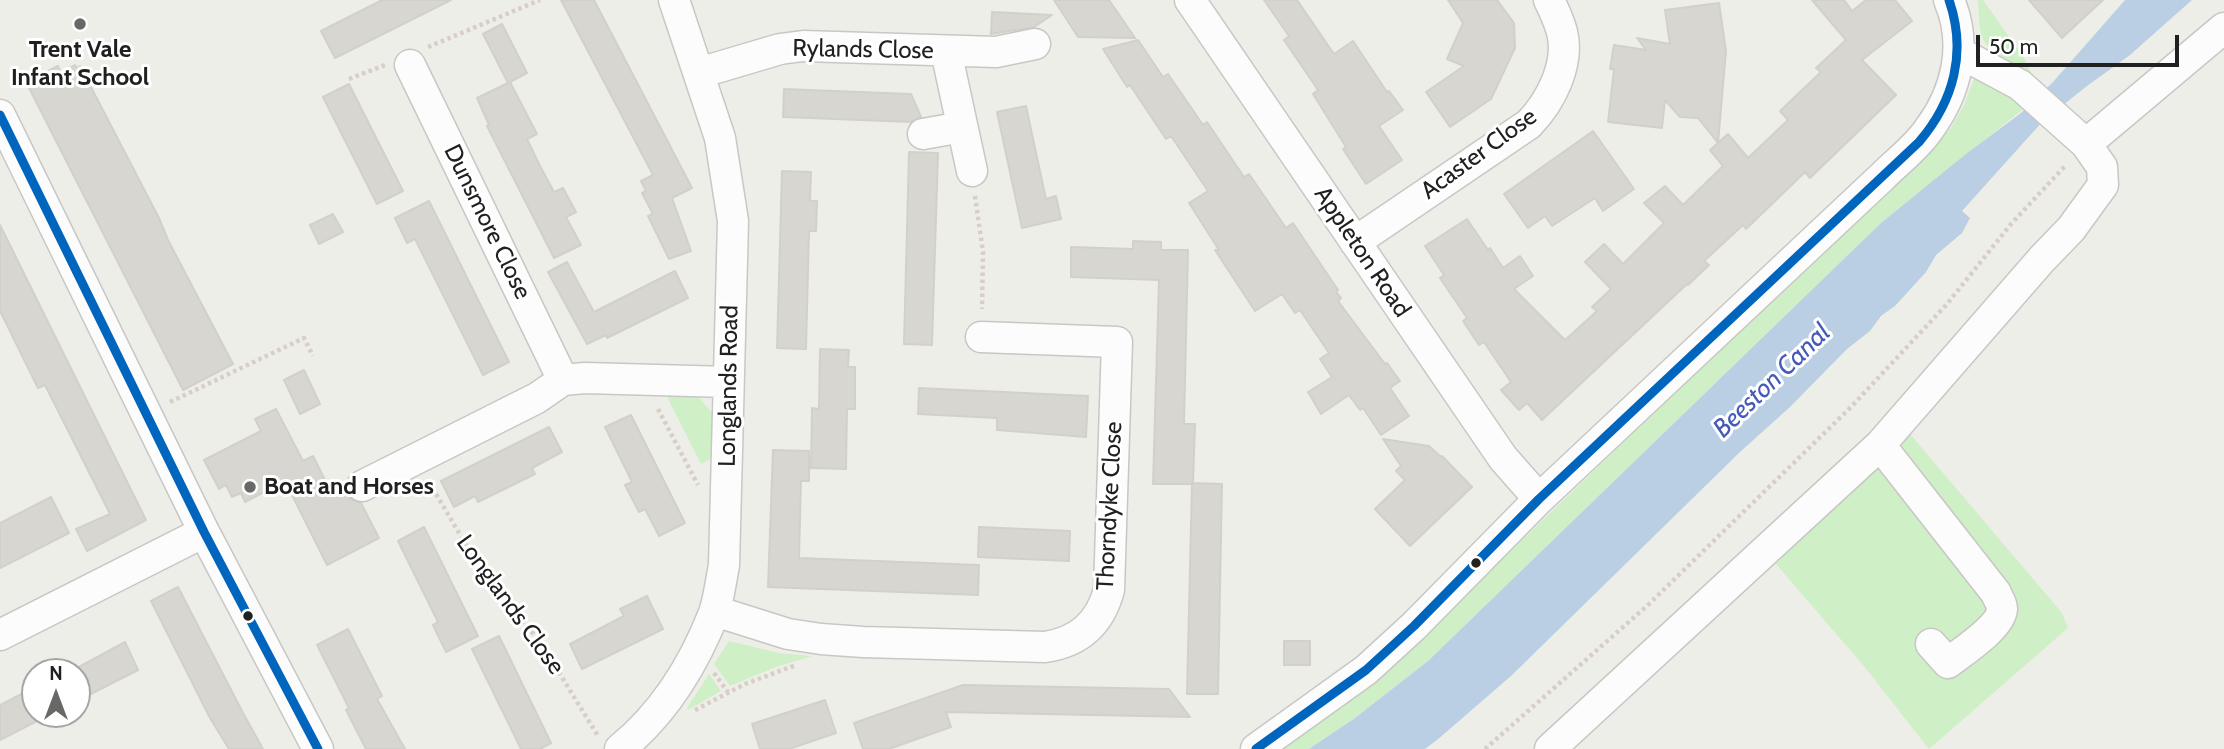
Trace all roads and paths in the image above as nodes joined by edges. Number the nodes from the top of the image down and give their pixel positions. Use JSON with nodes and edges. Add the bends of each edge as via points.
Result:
{"nodes":[{"id":1,"x":540,"y":0,"type":"edge"},
{"id":2,"x":674,"y":0,"type":"edge"},
{"id":3,"x":1190,"y":0,"type":"edge"},
{"id":4,"x":1549,"y":0,"type":"edge"},
{"id":5,"x":1949,"y":0,"type":"edge"},
{"id":6,"x":2224,"y":28,"type":"edge"},
{"id":7,"x":1035,"y":44,"type":"dead end"},
{"id":8,"x":946,"y":51,"type":"junction"},
{"id":9,"x":1960,"y":53,"type":"junction"},
{"id":10,"x":408,"y":59,"type":"junction"},
{"id":11,"x":699,"y":74,"type":"junction"},
{"id":12,"x":349,"y":79,"type":"dead end"},
{"id":13,"x":0,"y":116,"type":"edge"},
{"id":14,"x":962,"y":127,"type":"junction"},
{"id":15,"x":923,"y":134,"type":"dead end"},
{"id":16,"x":2078,"y":138,"type":"junction"},
{"id":17,"x":972,"y":171,"type":"joint"},
{"id":18,"x":1355,"y":242,"type":"junction"},
{"id":19,"x":981,"y":337,"type":"joint"},
{"id":20,"x":313,"y":356,"type":"dead end"},
{"id":21,"x":564,"y":380,"type":"junction"},
{"id":22,"x":643,"y":380,"type":"junction"},
{"id":23,"x":729,"y":382,"type":"junction"},
{"id":24,"x":147,"y":413,"type":"junction"},
{"id":25,"x":1880,"y":445,"type":"junction"},
{"id":26,"x":417,"y":458,"type":"junction"},
{"id":27,"x":362,"y":486,"type":"dead end"},
{"id":28,"x":702,"y":492,"type":"dead end"},
{"id":29,"x":1539,"y":499,"type":"junction"},
{"id":30,"x":204,"y":532,"type":"junction"},
{"id":31,"x":715,"y":611,"type":"junction"},
{"id":32,"x":0,"y":635,"type":"edge"},
{"id":33,"x":1931,"y":644,"type":"dead end"},
{"id":34,"x":610,"y":743,"type":"edge"},
{"id":35,"x":318,"y":749,"type":"edge"},
{"id":36,"x":1256,"y":749,"type":"edge"},
{"id":37,"x":1485,"y":749,"type":"edge"},
{"id":38,"x":1550,"y":749,"type":"edge"}],
"edges":[{"from":1,"to":10,"type":"path"},
{"from":2,"to":11,"type":"street","name":"Longlands Road"},
{"from":3,"to":18,"type":"street","name":"Appleton Road"},
{"from":4,"to":18,"type":"street","name":"Acaster Close","via":[[1562,33],[1563,58],[1551,95],[1539,113]]},
{"from":5,"to":9,"type":"street"},
{"from":6,"to":16,"type":"street"},
{"from":7,"to":8,"type":"street","name":"Rylands Close","via":[[996,52]]},
{"from":8,"to":11,"type":"street","name":"Rylands Close","via":[[803,46]]},
{"from":8,"to":14,"type":"street","name":"Rylands Close"},
{"from":9,"to":16,"type":"street","via":[[2020,85]]},
{"from":9,"to":29,"type":"street","via":[[1944,106],[1928,131]]},
{"from":10,"to":12,"type":"path"},
{"from":10,"to":21,"type":"street","name":"Dunsmore Close"},
{"from":11,"to":23,"type":"street","name":"Longlands Road","via":[[720,138],[733,221]]},
{"from":13,"to":24,"type":"street"},
{"from":14,"to":15,"type":"street"},
{"from":14,"to":17,"type":"street","name":"Rylands Close"},
{"from":16,"to":25,"type":"street","via":[[2102,167],[2103,185],[2071,229]]},
{"from":16,"to":37,"type":"path","via":[[1947,304],[1851,407],[1648,605]]},
{"from":17,"to":19,"type":"path","via":[[983,252]]},
{"from":18,"to":29,"type":"street","name":"Appleton Road","via":[[1503,458]]},
{"from":19,"to":31,"type":"street","name":"Thorndyke Close","via":[[1117,342],[1109,590],[1092,626],[1070,641],[1045,647],[863,642],[788,634]]},
{"from":20,"to":24,"type":"path","via":[[303,338]]},
{"from":21,"to":22,"type":"street"},
{"from":21,"to":26,"type":"street"},
{"from":22,"to":23,"type":"street"},
{"from":22,"to":28,"type":"path"},
{"from":23,"to":31,"type":"street","name":"Longlands Road","via":[[724,565]]},
{"from":24,"to":30,"type":"street"},
{"from":25,"to":33,"type":"street","via":[[2001,603],[1997,623],[1948,663]]},
{"from":25,"to":38,"type":"street"},
{"from":26,"to":27,"type":"street"},
{"from":26,"to":34,"type":"path","name":"Longlands Close","via":[[489,583],[539,639]]},
{"from":29,"to":36,"type":"street","via":[[1366,670]]},
{"from":30,"to":32,"type":"street"},
{"from":30,"to":35,"type":"street"},
{"from":31,"to":34,"type":"street","name":"Longlands Road","via":[[691,662],[660,709]]}]}
